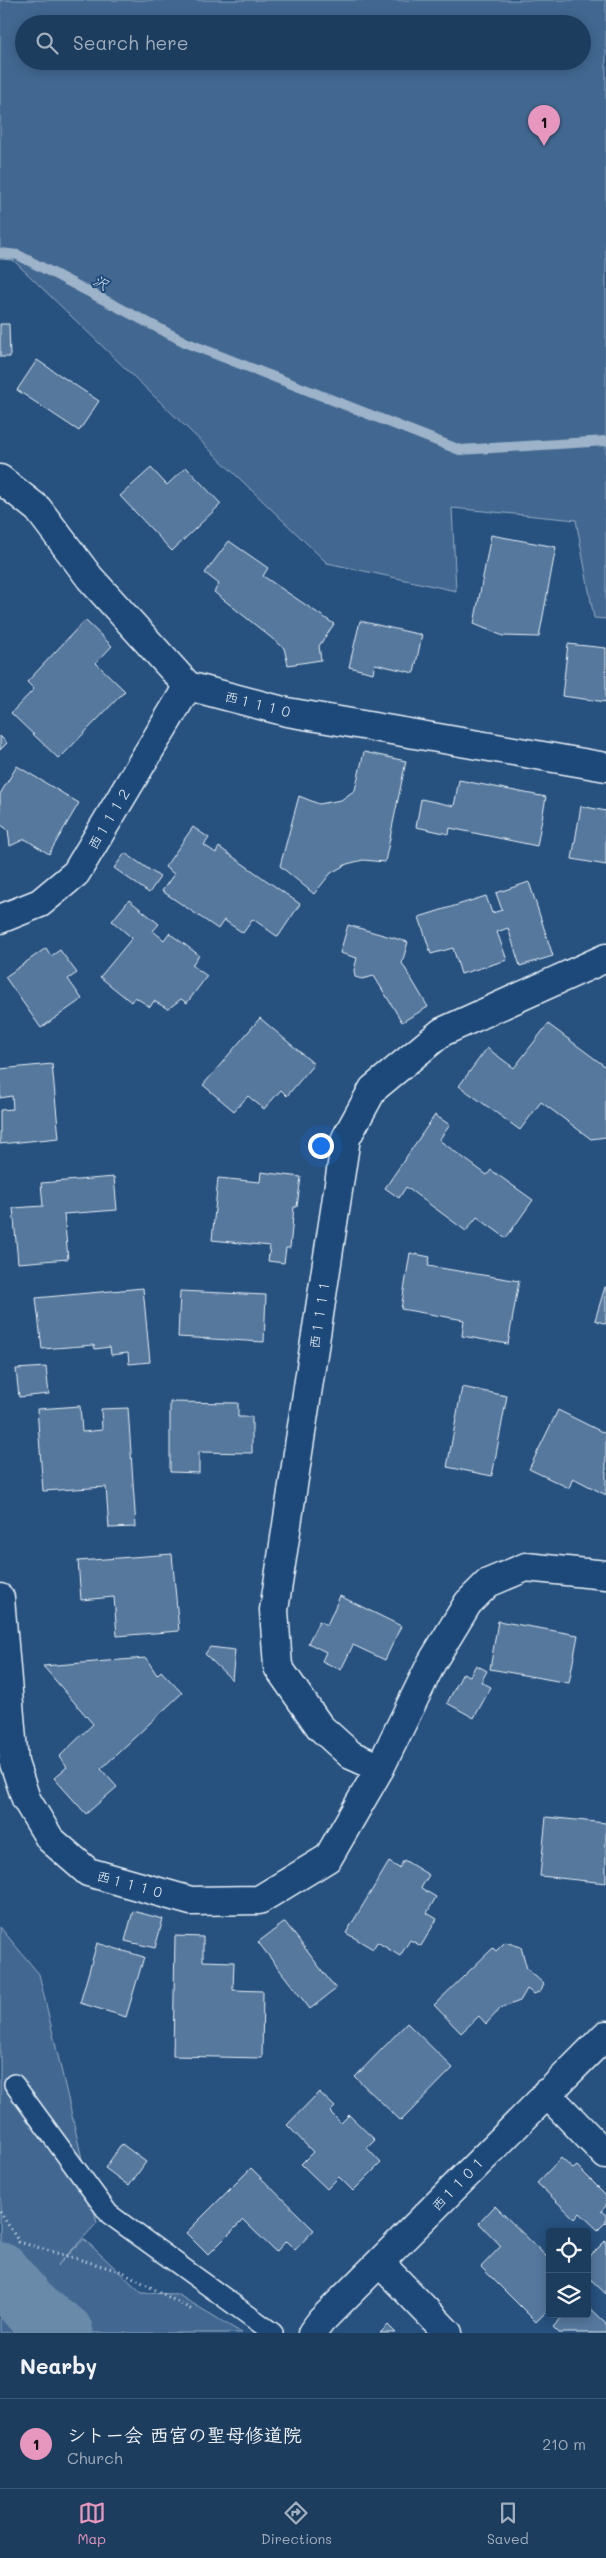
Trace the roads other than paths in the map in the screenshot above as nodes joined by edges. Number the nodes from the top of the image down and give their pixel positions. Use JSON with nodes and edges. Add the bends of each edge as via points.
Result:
{"nodes":[{"id":1,"x":0,"y":479,"type":"edge"},
{"id":2,"x":188,"y":686,"type":"junction"},
{"id":3,"x":606,"y":767,"type":"edge"},
{"id":4,"x":0,"y":919,"type":"edge"},
{"id":5,"x":606,"y":958,"type":"edge"},
{"id":6,"x":606,"y":1575,"type":"edge"},
{"id":7,"x":0,"y":1598,"type":"edge"},
{"id":8,"x":380,"y":1768,"type":"junction"},
{"id":9,"x":606,"y":2035,"type":"edge"},
{"id":10,"x":14,"y":2084,"type":"dead end"},
{"id":11,"x":546,"y":2093,"type":"junction"},
{"id":12,"x":606,"y":2155,"type":"edge"},
{"id":13,"x":380,"y":2263,"type":"junction"},
{"id":14,"x":272,"y":2333,"type":"edge"},
{"id":15,"x":312,"y":2333,"type":"edge"},
{"id":16,"x":448,"y":2333,"type":"edge"}],
"edges":[{"from":1,"to":2,"type":"street","via":[[38,509],[90,578]]},
{"from":2,"to":3,"type":"street","name":"西１１１０","via":[[287,712]]},
{"from":2,"to":4,"type":"street","name":"西１１１２","via":[[76,873],[40,903]]},
{"from":5,"to":8,"type":"street","name":"西１１１１","via":[[442,1032],[373,1089],[346,1138],[274,1610],[278,1668],[320,1727],[351,1755]]},
{"from":6,"to":8,"type":"street","name":"西１１１０","via":[[526,1567],[488,1583],[468,1603],[432,1662]]},
{"from":7,"to":8,"type":"street","name":"西１１１０","via":[[14,1763],[26,1799],[50,1839],[88,1872],[191,1901],[260,1900],[328,1858]]},
{"from":9,"to":11,"type":"street","name":"西１１０１"},
{"from":10,"to":14,"type":"lane","via":[[108,2214]]},
{"from":11,"to":12,"type":"street"},
{"from":11,"to":13,"type":"street","name":"西１１０１"},
{"from":13,"to":15,"type":"street","name":"西１１０１","via":[[321,2320]]},
{"from":13,"to":16,"type":"street"}]}
